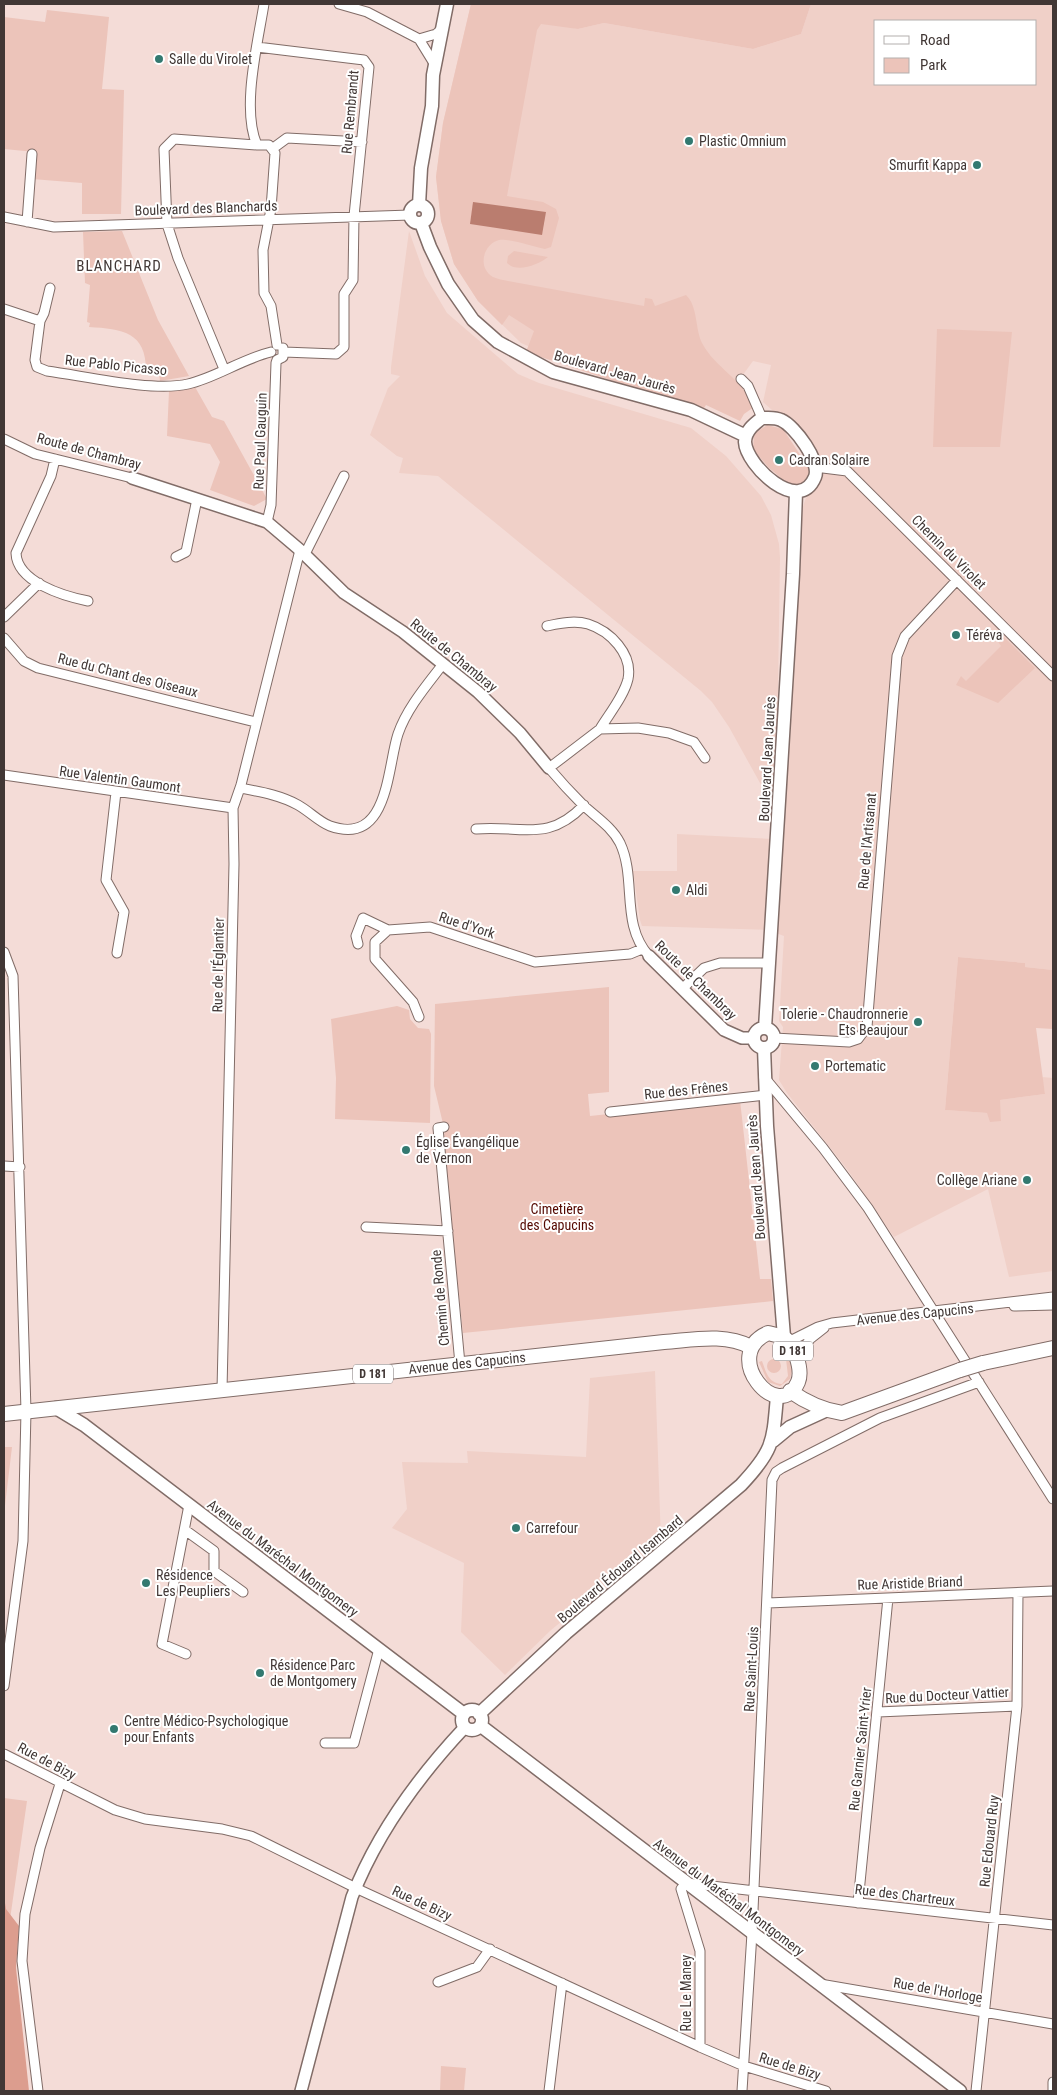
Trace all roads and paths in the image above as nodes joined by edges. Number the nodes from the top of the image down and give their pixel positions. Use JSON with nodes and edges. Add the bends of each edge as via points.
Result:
{"nodes":[{"id":1,"x":264,"y":4,"type":"edge"},
{"id":2,"x":339,"y":4,"type":"edge"},
{"id":3,"x":447,"y":4,"type":"edge"},
{"id":4,"x":454,"y":4,"type":"edge"},
{"id":5,"x":442,"y":29,"type":"junction"},
{"id":6,"x":419,"y":39,"type":"junction"},
{"id":7,"x":257,"y":47,"type":"junction"},
{"id":8,"x":435,"y":65,"type":"junction"},
{"id":9,"x":432,"y":106,"type":"junction"},
{"id":10,"x":362,"y":142,"type":"junction"},
{"id":11,"x":257,"y":145,"type":"junction"},
{"id":12,"x":272,"y":149,"type":"junction"},
{"id":13,"x":32,"y":154,"type":"dead end"},
{"id":14,"x":419,"y":205,"type":"junction"},
{"id":15,"x":410,"y":215,"type":"junction"},
{"id":16,"x":354,"y":216,"type":"junction"},
{"id":17,"x":4,"y":217,"type":"edge"},
{"id":18,"x":268,"y":220,"type":"junction"},
{"id":19,"x":27,"y":222,"type":"junction"},
{"id":20,"x":421,"y":223,"type":"junction"},
{"id":21,"x":168,"y":224,"type":"junction"},
{"id":22,"x":50,"y":288,"type":"dead end"},
{"id":23,"x":4,"y":308,"type":"edge"},
{"id":24,"x":40,"y":321,"type":"junction"},
{"id":25,"x":274,"y":348,"type":"junction"},
{"id":26,"x":284,"y":352,"type":"junction"},
{"id":27,"x":277,"y":360,"type":"junction"},
{"id":28,"x":224,"y":369,"type":"junction"},
{"id":29,"x":741,"y":379,"type":"dead end"},
{"id":30,"x":762,"y":418,"type":"junction"},
{"id":31,"x":746,"y":436,"type":"junction"},
{"id":32,"x":4,"y":439,"type":"edge"},
{"id":33,"x":55,"y":460,"type":"junction"},
{"id":34,"x":816,"y":467,"type":"junction"},
{"id":35,"x":344,"y":476,"type":"dead end"},
{"id":36,"x":132,"y":478,"type":"joint"},
{"id":37,"x":796,"y":492,"type":"junction"},
{"id":38,"x":198,"y":499,"type":"junction"},
{"id":39,"x":267,"y":522,"type":"junction"},
{"id":40,"x":302,"y":552,"type":"junction"},
{"id":41,"x":176,"y":557,"type":"dead end"},
{"id":42,"x":957,"y":580,"type":"junction"},
{"id":43,"x":39,"y":583,"type":"junction"},
{"id":44,"x":88,"y":601,"type":"dead end"},
{"id":45,"x":4,"y":617,"type":"edge"},
{"id":46,"x":547,"y":626,"type":"dead end"},
{"id":47,"x":4,"y":638,"type":"edge"},
{"id":48,"x":444,"y":664,"type":"junction"},
{"id":49,"x":1053,"y":676,"type":"edge"},
{"id":50,"x":256,"y":722,"type":"junction"},
{"id":51,"x":600,"y":729,"type":"junction"},
{"id":52,"x":704,"y":758,"type":"dead end"},
{"id":53,"x":549,"y":768,"type":"junction"},
{"id":54,"x":4,"y":775,"type":"edge"},
{"id":55,"x":240,"y":788,"type":"junction"},
{"id":56,"x":116,"y":792,"type":"junction"},
{"id":57,"x":584,"y":805,"type":"junction"},
{"id":58,"x":233,"y":808,"type":"junction"},
{"id":59,"x":476,"y":829,"type":"dead end"},
{"id":60,"x":388,"y":930,"type":"junction"},
{"id":61,"x":358,"y":944,"type":"dead end"},
{"id":62,"x":4,"y":952,"type":"edge"},
{"id":63,"x":646,"y":952,"type":"junction"},
{"id":64,"x":117,"y":953,"type":"dead end"},
{"id":65,"x":770,"y":963,"type":"junction"},
{"id":66,"x":682,"y":989,"type":"junction"},
{"id":67,"x":419,"y":1017,"type":"dead end"},
{"id":68,"x":765,"y":1028,"type":"junction"},
{"id":69,"x":754,"y":1038,"type":"junction"},
{"id":70,"x":774,"y":1038,"type":"junction"},
{"id":71,"x":764,"y":1048,"type":"junction"},
{"id":72,"x":764,"y":1077,"type":"junction"},
{"id":73,"x":766,"y":1095,"type":"junction"},
{"id":74,"x":610,"y":1112,"type":"dead end"},
{"id":75,"x":444,"y":1128,"type":"dead end"},
{"id":76,"x":4,"y":1166,"type":"edge"},
{"id":77,"x":20,"y":1166,"type":"junction"},
{"id":78,"x":366,"y":1227,"type":"dead end"},
{"id":79,"x":448,"y":1231,"type":"junction"},
{"id":80,"x":1053,"y":1297,"type":"edge"},
{"id":81,"x":780,"y":1304,"type":"junction"},
{"id":82,"x":998,"y":1305,"type":"junction"},
{"id":83,"x":1053,"y":1305,"type":"edge"},
{"id":84,"x":934,"y":1312,"type":"junction"},
{"id":85,"x":832,"y":1323,"type":"junction"},
{"id":86,"x":768,"y":1333,"type":"junction"},
{"id":87,"x":786,"y":1339,"type":"junction"},
{"id":88,"x":751,"y":1347,"type":"junction"},
{"id":89,"x":1053,"y":1348,"type":"edge"},
{"id":90,"x":797,"y":1359,"type":"junction"},
{"id":91,"x":460,"y":1364,"type":"junction"},
{"id":92,"x":799,"y":1375,"type":"junction"},
{"id":93,"x":979,"y":1382,"type":"junction"},
{"id":94,"x":222,"y":1390,"type":"junction"},
{"id":95,"x":784,"y":1393,"type":"junction"},
{"id":96,"x":83,"y":1404,"type":"junction"},
{"id":97,"x":56,"y":1408,"type":"junction"},
{"id":98,"x":858,"y":1408,"type":"junction"},
{"id":99,"x":825,"y":1410,"type":"junction"},
{"id":100,"x":26,"y":1411,"type":"junction"},
{"id":101,"x":4,"y":1414,"type":"edge"},
{"id":102,"x":84,"y":1425,"type":"junction"},
{"id":103,"x":773,"y":1441,"type":"junction"},
{"id":104,"x":1053,"y":1499,"type":"edge"},
{"id":105,"x":189,"y":1505,"type":"junction"},
{"id":106,"x":185,"y":1530,"type":"junction"},
{"id":107,"x":1053,"y":1591,"type":"edge"},
{"id":108,"x":243,"y":1592,"type":"dead end"},
{"id":109,"x":1018,"y":1593,"type":"junction"},
{"id":110,"x":888,"y":1598,"type":"junction"},
{"id":111,"x":768,"y":1603,"type":"junction"},
{"id":112,"x":379,"y":1649,"type":"junction"},
{"id":113,"x":186,"y":1654,"type":"dead end"},
{"id":114,"x":4,"y":1686,"type":"edge"},
{"id":115,"x":1017,"y":1706,"type":"junction"},
{"id":116,"x":878,"y":1712,"type":"junction"},
{"id":117,"x":480,"y":1720,"type":"junction"},
{"id":118,"x":464,"y":1721,"type":"junction"},
{"id":119,"x":325,"y":1742,"type":"dead end"},
{"id":120,"x":4,"y":1754,"type":"edge"},
{"id":121,"x":60,"y":1784,"type":"junction"},
{"id":122,"x":686,"y":1882,"type":"junction"},
{"id":123,"x":356,"y":1887,"type":"junction"},
{"id":124,"x":754,"y":1890,"type":"junction"},
{"id":125,"x":858,"y":1903,"type":"junction"},
{"id":126,"x":995,"y":1920,"type":"junction"},
{"id":127,"x":1053,"y":1925,"type":"edge"},
{"id":128,"x":752,"y":1933,"type":"junction"},
{"id":129,"x":490,"y":1949,"type":"junction"},
{"id":130,"x":438,"y":1982,"type":"dead end"},
{"id":131,"x":562,"y":1983,"type":"junction"},
{"id":132,"x":817,"y":1983,"type":"junction"},
{"id":133,"x":986,"y":2012,"type":"junction"},
{"id":134,"x":1053,"y":2024,"type":"edge"},
{"id":135,"x":700,"y":2047,"type":"junction"},
{"id":136,"x":744,"y":2066,"type":"junction"},
{"id":137,"x":1053,"y":2082,"type":"edge"},
{"id":138,"x":38,"y":2091,"type":"edge"},
{"id":139,"x":301,"y":2091,"type":"edge"},
{"id":140,"x":549,"y":2091,"type":"edge"},
{"id":141,"x":742,"y":2091,"type":"edge"},
{"id":142,"x":826,"y":2091,"type":"edge"},
{"id":143,"x":960,"y":2091,"type":"edge"},
{"id":144,"x":976,"y":2091,"type":"edge"},
{"id":145,"x":1053,"y":2091,"type":"edge"}],
"edges":[{"from":1,"to":7,"type":"street"},
{"from":2,"to":6,"type":"street","via":[[367,12]]},
{"from":3,"to":5,"type":"main road"},
{"from":4,"to":9,"type":"main road","via":[[441,77]]},
{"from":5,"to":6,"type":"street"},
{"from":5,"to":8,"type":"main road"},
{"from":6,"to":8,"type":"street"},
{"from":7,"to":10,"type":"street","name":"Rue Rembrandt","via":[[364,60],[370,67]]},
{"from":7,"to":11,"type":"street","via":[[252,79],[252,133]]},
{"from":8,"to":9,"type":"main road"},
{"from":9,"to":14,"type":"main road","via":[[420,168]]},
{"from":10,"to":12,"type":"street","via":[[287,138]]},
{"from":10,"to":16,"type":"street","name":"Rue Rembrandt"},
{"from":11,"to":12,"type":"street","via":[[269,145]]},
{"from":11,"to":21,"type":"street","via":[[174,139],[164,149]]},
{"from":12,"to":18,"type":"street","via":[[275,153]]},
{"from":13,"to":19,"type":"street"},
{"from":14,"to":15,"type":"main road"},
{"from":14,"to":20,"type":"main road","via":[[428,211],[428,217]]},
{"from":15,"to":16,"type":"street","name":"Boulevard des Blanchards"},
{"from":15,"to":20,"type":"main road","via":[[413,221]]},
{"from":16,"to":18,"type":"street","name":"Boulevard des Blanchards"},
{"from":16,"to":26,"type":"street","name":"Rue Rembrandt","via":[[353,280],[344,294],[344,347],[336,354]]},
{"from":17,"to":19,"type":"street","name":"Boulevard des Blanchards"},
{"from":18,"to":21,"type":"street","name":"Boulevard des Blanchards"},
{"from":18,"to":25,"type":"street","via":[[263,250],[264,293],[271,306]]},
{"from":19,"to":21,"type":"street","name":"Boulevard des Blanchards","via":[[54,227]]},
{"from":20,"to":31,"type":"main road","name":"Boulevard Jean Jaurès","via":[[448,284],[473,320],[498,342],[553,372],[691,410]]},
{"from":21,"to":28,"type":"street","via":[[178,258]]},
{"from":22,"to":24,"type":"street"},
{"from":23,"to":24,"type":"street"},
{"from":24,"to":28,"type":"street","name":"Rue Pablo Picasso","via":[[35,360],[37,367],[47,371],[162,386],[189,384]]},
{"from":25,"to":26,"type":"street","via":[[282,347]]},
{"from":25,"to":27,"type":"street"},
{"from":25,"to":28,"type":"street","name":"Rue Pablo Picasso"},
{"from":26,"to":27,"type":"street","via":[[283,357]]},
{"from":27,"to":39,"type":"street","name":"Rue Paul Gauguin","via":[[271,505]]},
{"from":29,"to":30,"type":"street","via":[[748,386]]},
{"from":30,"to":31,"type":"main road","via":[[753,424]]},
{"from":30,"to":34,"type":"main road","via":[[774,418],[788,424]]},
{"from":31,"to":37,"type":"main road","via":[[748,453],[760,468],[780,487]]},
{"from":32,"to":33,"type":"street","name":"Route de Chambray"},
{"from":33,"to":36,"type":"street","name":"Route de Chambray"},
{"from":33,"to":43,"type":"street","via":[[16,553],[21,572]]},
{"from":34,"to":37,"type":"main road","via":[[809,486]]},
{"from":34,"to":42,"type":"street","name":"Chemin du Virolet","via":[[846,471]]},
{"from":35,"to":40,"type":"street","name":"Rue de l'Églantier"},
{"from":36,"to":38,"type":"street","name":"Route de Chambray"},
{"from":37,"to":65,"type":"main road","name":"Boulevard Jean Jaurès"},
{"from":38,"to":39,"type":"street","name":"Route de Chambray"},
{"from":38,"to":41,"type":"street","via":[[186,552]]},
{"from":39,"to":40,"type":"street","name":"Route de Chambray"},
{"from":40,"to":48,"type":"street","name":"Route de Chambray","via":[[344,593]]},
{"from":40,"to":50,"type":"street","name":"Rue de l'Églantier"},
{"from":42,"to":49,"type":"street","name":"Chemin du Virolet"},
{"from":42,"to":70,"type":"street","name":"Rue de l'Artisanat","via":[[905,636],[897,656],[867,1027],[858,1039],[849,1042]]},
{"from":43,"to":44,"type":"street"},
{"from":43,"to":45,"type":"street"},
{"from":46,"to":51,"type":"street","via":[[565,622],[588,624],[617,642],[624,652],[628,678]]},
{"from":47,"to":50,"type":"street","name":"Rue du Chant des Oiseaux","via":[[24,661],[38,668]]},
{"from":48,"to":53,"type":"street","name":"Route de Chambray","via":[[520,733]]},
{"from":48,"to":55,"type":"street","via":[[410,709],[398,734],[384,799],[362,826],[346,829],[330,826],[278,795]]},
{"from":50,"to":55,"type":"street","name":"Rue de l'Églantier"},
{"from":51,"to":52,"type":"street","via":[[638,728],[669,733],[694,742]]},
{"from":51,"to":53,"type":"street"},
{"from":53,"to":57,"type":"street","name":"Route de Chambray"},
{"from":54,"to":56,"type":"street","name":"Rue Valentin Gaumont"},
{"from":55,"to":58,"type":"street","name":"Rue de l'Églantier"},
{"from":56,"to":58,"type":"street","name":"Rue Valentin Gaumont"},
{"from":56,"to":64,"type":"street","via":[[106,880],[124,912]]},
{"from":57,"to":59,"type":"street","via":[[570,820],[542,830]]},
{"from":57,"to":63,"type":"street","name":"Route de Chambray","via":[[607,825],[619,841],[625,856],[631,918]]},
{"from":58,"to":94,"type":"street","name":"Rue de l'Églantier"},
{"from":60,"to":61,"type":"street","via":[[363,918],[356,936]]},
{"from":60,"to":63,"type":"street","name":"Rue d'York","via":[[430,927],[535,962]]},
{"from":60,"to":67,"type":"street","via":[[375,942],[375,959],[413,1002]]},
{"from":62,"to":77,"type":"street","via":[[14,976]]},
{"from":63,"to":66,"type":"street","name":"Route de Chambray"},
{"from":65,"to":66,"type":"street","via":[[720,962],[704,968]]},
{"from":65,"to":68,"type":"main road","name":"Boulevard Jean Jaurès"},
{"from":66,"to":69,"type":"street","name":"Route de Chambray","via":[[724,1030],[742,1038]]},
{"from":68,"to":69,"type":"main road","via":[[757,1030]]},
{"from":68,"to":70,"type":"main road"},
{"from":69,"to":71,"type":"main road","via":[[756,1045]]},
{"from":70,"to":71,"type":"main road","via":[[770,1046]]},
{"from":71,"to":72,"type":"main road","name":"Boulevard Jean Jaurès"},
{"from":72,"to":73,"type":"main road","name":"Boulevard Jean Jaurès"},
{"from":72,"to":84,"type":"street","via":[[868,1208]]},
{"from":73,"to":74,"type":"street","name":"Rue des Frênes"},
{"from":73,"to":81,"type":"main road","name":"Boulevard Jean Jaurès"},
{"from":75,"to":79,"type":"street","name":"Chemin de Ronde","via":[[438,1128]]},
{"from":76,"to":77,"type":"street"},
{"from":77,"to":100,"type":"street"},
{"from":78,"to":79,"type":"street","name":"Chemin de Ronde"},
{"from":79,"to":91,"type":"street","name":"Chemin de Ronde"},
{"from":80,"to":82,"type":"street","name":"Avenue des Capucins"},
{"from":81,"to":86,"type":"main road","name":"Boulevard Jean Jaurès"},
{"from":81,"to":87,"type":"main road","name":"Boulevard Jean Jaurès"},
{"from":82,"to":83,"type":"street","name":"Avenue des Capucins"},
{"from":82,"to":84,"type":"street","name":"Avenue des Capucins"},
{"from":84,"to":85,"type":"street","name":"Avenue des Capucins"},
{"from":84,"to":93,"type":"street"},
{"from":85,"to":87,"type":"street","name":"Avenue des Capucins"},
{"from":85,"to":90,"type":"street","name":"Avenue des Capucins","via":[[810,1339]]},
{"from":86,"to":87,"type":"main road","number":"D 181"},
{"from":86,"to":88,"type":"main road","number":"D 181"},
{"from":87,"to":90,"type":"main road","number":"D 181"},
{"from":88,"to":91,"type":"main road","name":"Avenue des Capucins","number":"D 181","via":[[738,1340],[719,1338]]},
{"from":88,"to":95,"type":"main road","via":[[752,1369],[763,1391]]},
{"from":89,"to":98,"type":"main road","bridge":true,"via":[[960,1370]]},
{"from":90,"to":92,"type":"main road","number":"D 181"},
{"from":91,"to":94,"type":"main road","name":"Avenue des Capucins","number":"D 181"},
{"from":92,"to":95,"type":"main road","number":"D 181","via":[[798,1382]]},
{"from":92,"to":98,"type":"main road","number":"D 181","via":[[808,1392],[820,1400]]},
{"from":93,"to":104,"type":"street"},
{"from":93,"to":111,"type":"street","name":"Rue Saint-Louis","via":[[880,1418],[776,1472],[772,1480]]},
{"from":94,"to":96,"type":"main road","name":"Avenue des Capucins","number":"D 181"},
{"from":95,"to":99,"type":"main road"},
{"from":95,"to":103,"type":"main road","name":"Boulevard Édouard Isambard"},
{"from":96,"to":97,"type":"main road","name":"Avenue des Capucins","number":"D 181"},
{"from":96,"to":102,"type":"main road"},
{"from":97,"to":100,"type":"main road","name":"Avenue des Capucins","number":"D 181"},
{"from":97,"to":102,"type":"main road","name":"Avenue du Maréchal Montgomery"},
{"from":98,"to":99,"type":"main road","via":[[842,1413]]},
{"from":99,"to":103,"type":"main road","name":"Boulevard Édouard Isambard","via":[[790,1427]]},
{"from":100,"to":101,"type":"main road","name":"Avenue des Capucins","number":"D 181"},
{"from":100,"to":114,"type":"street","via":[[23,1541]]},
{"from":102,"to":105,"type":"main road","name":"Avenue du Maréchal Montgomery"},
{"from":103,"to":117,"type":"main road","name":"Boulevard Édouard Isambard","via":[[761,1464],[742,1485],[566,1633]]},
{"from":105,"to":106,"type":"street"},
{"from":105,"to":112,"type":"main road","name":"Avenue du Maréchal Montgomery"},
{"from":106,"to":108,"type":"street","via":[[214,1551],[214,1571]]},
{"from":106,"to":113,"type":"street","via":[[162,1644]]},
{"from":107,"to":109,"type":"street","name":"Rue Aristide Briand"},
{"from":109,"to":110,"type":"street","name":"Rue Aristide Briand"},
{"from":109,"to":115,"type":"street","name":"Rue Edouard Ruy"},
{"from":110,"to":111,"type":"street","name":"Rue Aristide Briand"},
{"from":110,"to":116,"type":"street","name":"Rue Garnier Saint-Yrier"},
{"from":111,"to":124,"type":"street","name":"Rue Saint-Louis"},
{"from":112,"to":118,"type":"main road","name":"Avenue du Maréchal Montgomery"},
{"from":112,"to":119,"type":"street","via":[[354,1743]]},
{"from":115,"to":116,"type":"street","name":"Rue du Docteur Vattier"},
{"from":115,"to":126,"type":"street","name":"Rue Edouard Ruy"},
{"from":116,"to":125,"type":"street","name":"Rue Garnier Saint-Yrier"},
{"from":117,"to":118,"type":"main road","via":[[473,1730]]},
{"from":117,"to":118,"type":"main road","via":[[472,1710]]},
{"from":117,"to":122,"type":"main road","name":"Avenue du Maréchal Montgomery"},
{"from":118,"to":123,"type":"street","via":[[398,1809]]},
{"from":120,"to":121,"type":"street","name":"Rue de Bizy"},
{"from":121,"to":123,"type":"street","name":"Rue de Bizy","via":[[115,1810],[145,1819],[251,1836]]},
{"from":121,"to":138,"type":"street","via":[[40,1848],[26,1914],[22,1961]]},
{"from":122,"to":124,"type":"street","name":"Rue des Chartreux"},
{"from":122,"to":128,"type":"main road","name":"Avenue du Maréchal Montgomery"},
{"from":122,"to":135,"type":"street","name":"Rue Le Maney","via":[[681,1889],[700,1951]]},
{"from":123,"to":129,"type":"street","name":"Rue de Bizy"},
{"from":123,"to":139,"type":"street"},
{"from":124,"to":125,"type":"street","name":"Rue des Chartreux"},
{"from":124,"to":128,"type":"street","name":"Rue Saint-Louis"},
{"from":125,"to":126,"type":"street","name":"Rue des Chartreux"},
{"from":126,"to":127,"type":"street","name":"Rue des Chartreux"},
{"from":126,"to":133,"type":"street","name":"Rue Edouard Ruy"},
{"from":128,"to":132,"type":"main road","name":"Avenue du Maréchal Montgomery"},
{"from":128,"to":136,"type":"street","name":"Rue Saint-Louis"},
{"from":129,"to":130,"type":"street","via":[[477,1967]]},
{"from":129,"to":131,"type":"street","name":"Rue de Bizy"},
{"from":131,"to":135,"type":"street","name":"Rue de Bizy"},
{"from":131,"to":140,"type":"street"},
{"from":132,"to":133,"type":"street","name":"Rue de l'Horloge"},
{"from":132,"to":143,"type":"main road","name":"Avenue du Maréchal Montgomery"},
{"from":133,"to":134,"type":"street","name":"Rue de l'Horloge"},
{"from":133,"to":144,"type":"street","name":"Rue Edouard Ruy"},
{"from":135,"to":136,"type":"street","name":"Rue de Bizy"},
{"from":136,"to":141,"type":"street","name":"Rue Saint-Louis"},
{"from":136,"to":142,"type":"street","name":"Rue de Bizy"},
{"from":137,"to":145,"type":"street"}]}
